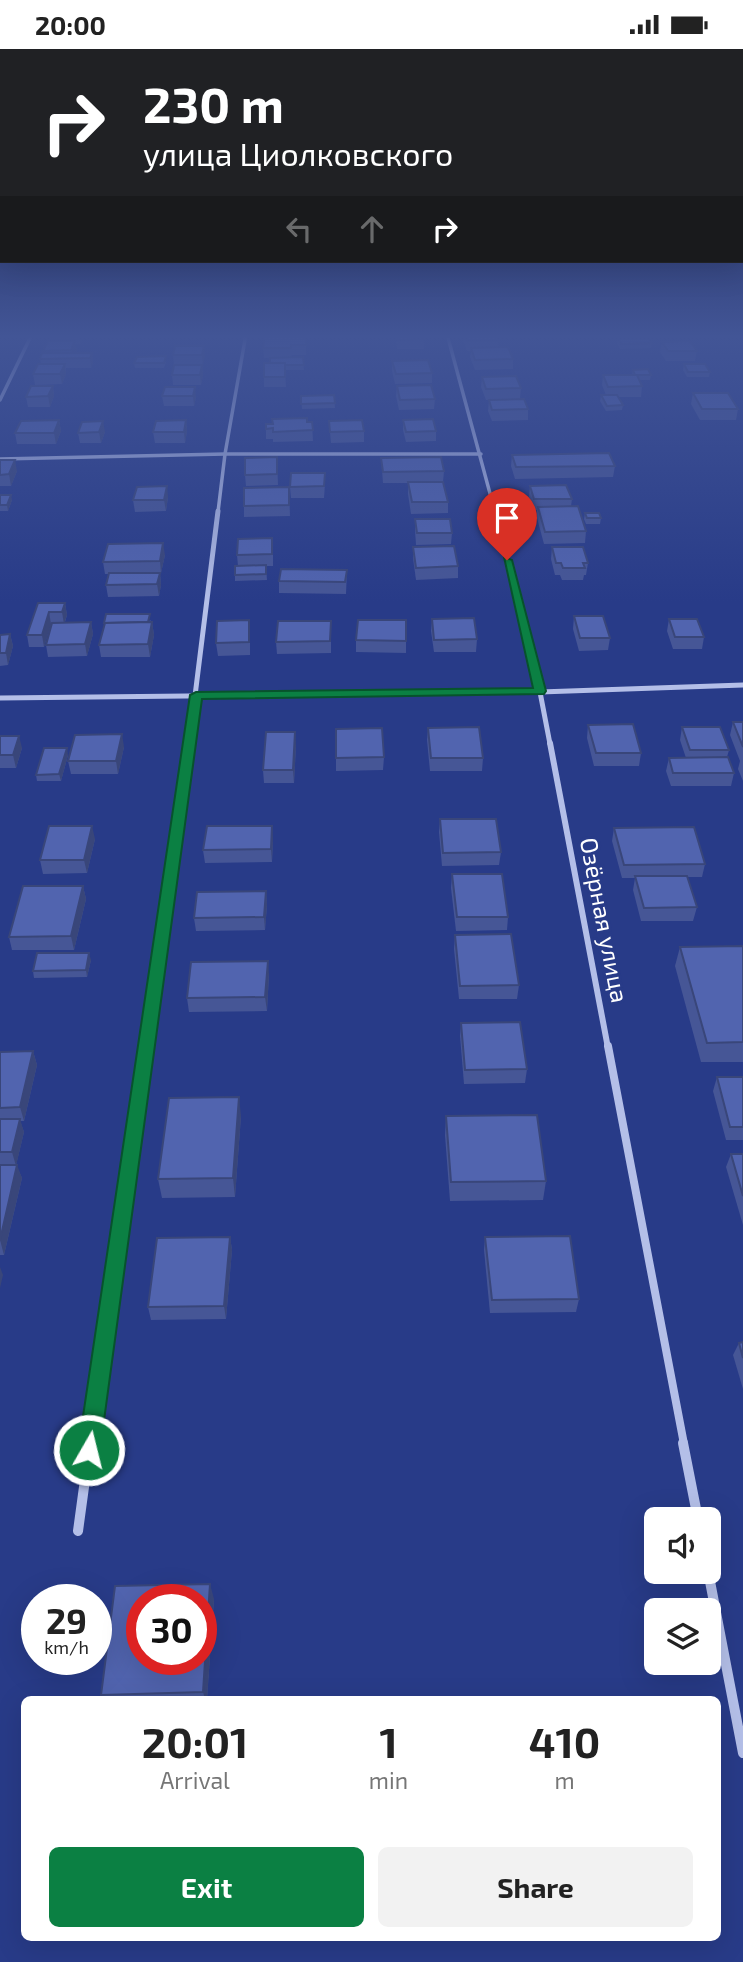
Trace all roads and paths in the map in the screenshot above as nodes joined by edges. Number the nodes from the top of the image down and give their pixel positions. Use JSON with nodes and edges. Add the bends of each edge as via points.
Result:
{"nodes":[{"id":1,"x":230,"y":423,"type":"edge"},
{"id":2,"x":472,"y":423,"type":"edge"},
{"id":3,"x":225,"y":454,"type":"junction"},
{"id":4,"x":481,"y":454,"type":"junction"},
{"id":5,"x":0,"y":459,"type":"edge"},
{"id":6,"x":743,"y":685,"type":"edge"},
{"id":7,"x":540,"y":691,"type":"junction"},
{"id":8,"x":196,"y":695,"type":"junction"},
{"id":9,"x":0,"y":698,"type":"edge"},
{"id":10,"x":696,"y":1507,"type":"edge"},
{"id":11,"x":78,"y":1531,"type":"dead end"},
{"id":12,"x":710,"y":1584,"type":"edge"},
{"id":13,"x":743,"y":1753,"type":"edge"}],
"edges":[{"from":1,"to":3,"type":"street"},
{"from":2,"to":4,"type":"street","name":"Озёрная улица"},
{"from":3,"to":4,"type":"street"},
{"from":3,"to":5,"type":"street"},
{"from":3,"to":8,"type":"street"},
{"from":4,"to":7,"type":"street","name":"Озёрная улица"},
{"from":6,"to":7,"type":"street"},
{"from":7,"to":8,"type":"street"},
{"from":7,"to":10,"type":"street","name":"Озёрная улица"},
{"from":8,"to":9,"type":"street"},
{"from":8,"to":11,"type":"street"},
{"from":12,"to":13,"type":"street"}]}
